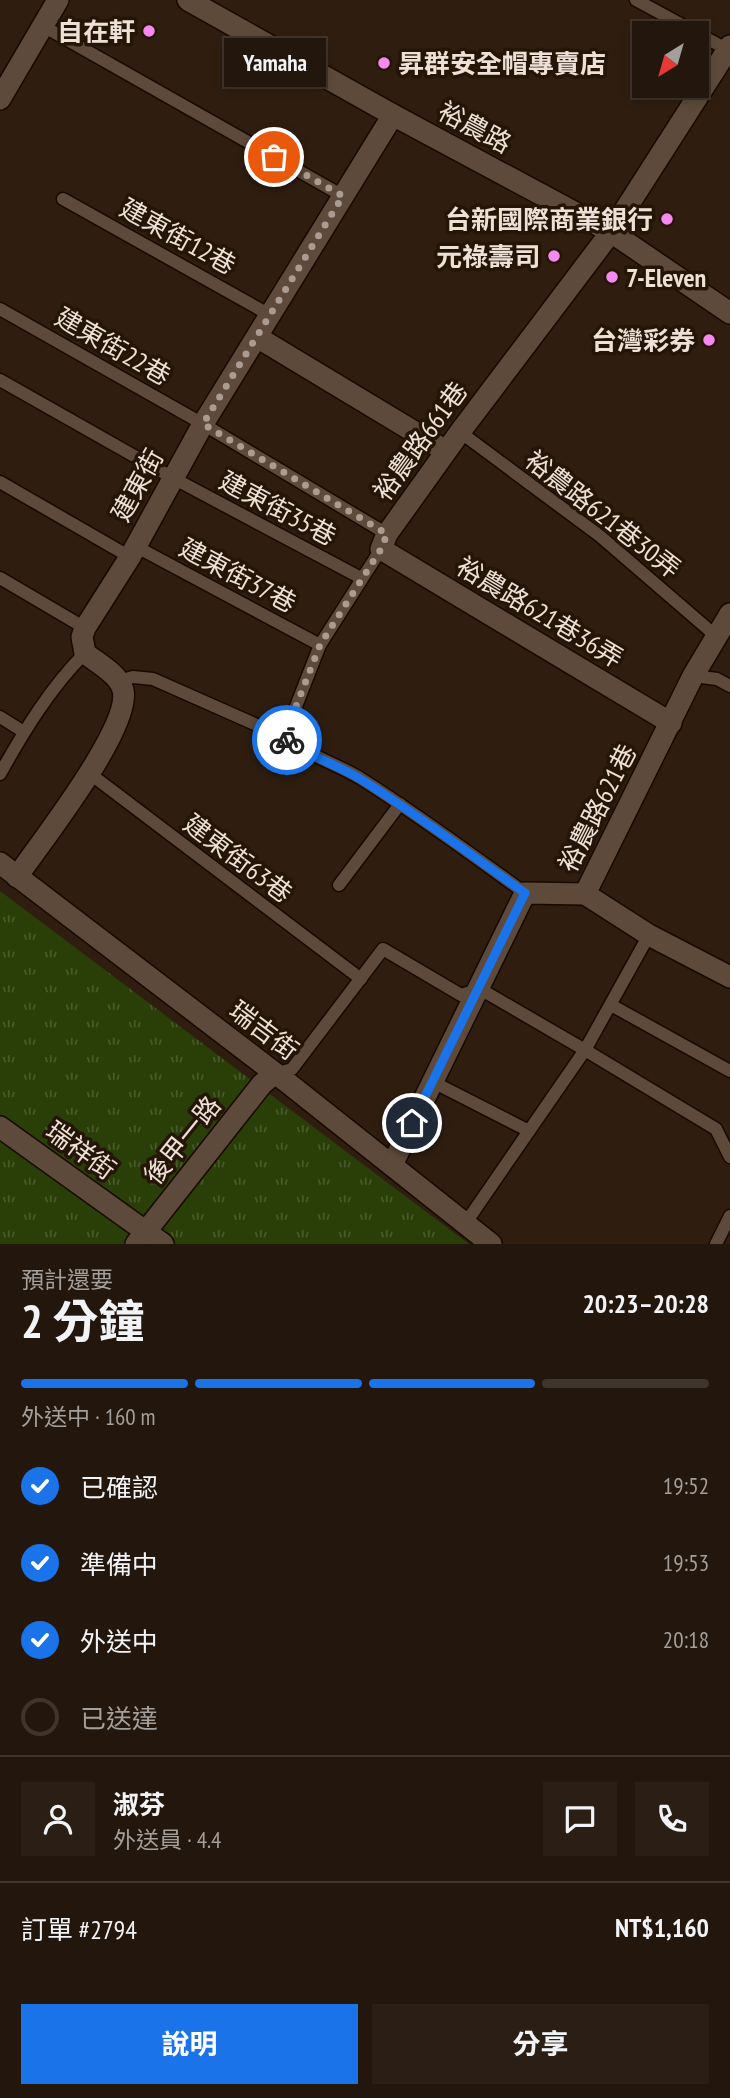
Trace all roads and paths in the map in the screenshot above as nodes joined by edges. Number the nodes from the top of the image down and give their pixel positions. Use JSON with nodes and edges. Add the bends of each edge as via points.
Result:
{"nodes":[{"id":1,"x":58,"y":0,"type":"edge"},
{"id":2,"x":188,"y":0,"type":"edge"},
{"id":3,"x":636,"y":0,"type":"edge"},
{"id":4,"x":43,"y":26,"type":"junction"},
{"id":5,"x":730,"y":49,"type":"edge"},
{"id":6,"x":0,"y":99,"type":"edge"},
{"id":7,"x":393,"y":115,"type":"junction"},
{"id":8,"x":343,"y":196,"type":"junction"},
{"id":9,"x":63,"y":199,"type":"dead end"},
{"id":10,"x":611,"y":232,"type":"junction"},
{"id":11,"x":0,"y":309,"type":"edge"},
{"id":12,"x":730,"y":313,"type":"edge"},
{"id":13,"x":270,"y":315,"type":"junction"},
{"id":14,"x":257,"y":337,"type":"junction"},
{"id":15,"x":0,"y":380,"type":"edge"},
{"id":16,"x":203,"y":424,"type":"junction"},
{"id":17,"x":460,"y":432,"type":"junction"},
{"id":18,"x":446,"y":451,"type":"junction"},
{"id":19,"x":173,"y":478,"type":"junction"},
{"id":20,"x":0,"y":482,"type":"edge"},
{"id":21,"x":384,"y":541,"type":"junction"},
{"id":22,"x":132,"y":551,"type":"junction"},
{"id":23,"x":0,"y":578,"type":"edge"},
{"id":24,"x":361,"y":578,"type":"junction"},
{"id":25,"x":730,"y":614,"type":"edge"},
{"id":26,"x":85,"y":628,"type":"junction"},
{"id":27,"x":716,"y":636,"type":"junction"},
{"id":28,"x":320,"y":645,"type":"junction"},
{"id":29,"x":85,"y":653,"type":"junction"},
{"id":30,"x":693,"y":676,"type":"junction"},
{"id":31,"x":119,"y":681,"type":"junction"},
{"id":32,"x":730,"y":686,"type":"edge"},
{"id":33,"x":0,"y":717,"type":"edge"},
{"id":34,"x":671,"y":723,"type":"junction"},
{"id":35,"x":24,"y":732,"type":"junction"},
{"id":36,"x":284,"y":737,"type":"junction"},
{"id":37,"x":89,"y":773,"type":"junction"},
{"id":38,"x":0,"y":774,"type":"edge"},
{"id":39,"x":400,"y":804,"type":"junction"},
{"id":40,"x":0,"y":863,"type":"edge"},
{"id":41,"x":17,"y":877,"type":"junction"},
{"id":42,"x":339,"y":886,"type":"dead end"},
{"id":43,"x":525,"y":893,"type":"junction"},
{"id":44,"x":585,"y":894,"type":"junction"},
{"id":45,"x":649,"y":936,"type":"junction"},
{"id":46,"x":730,"y":977,"type":"edge"},
{"id":47,"x":361,"y":979,"type":"junction"},
{"id":48,"x":480,"y":989,"type":"junction"},
{"id":49,"x":611,"y":1004,"type":"junction"},
{"id":50,"x":585,"y":1050,"type":"junction"},
{"id":51,"x":730,"y":1071,"type":"edge"},
{"id":52,"x":274,"y":1074,"type":"junction"},
{"id":53,"x":433,"y":1082,"type":"junction"},
{"id":54,"x":0,"y":1127,"type":"edge"},
{"id":55,"x":529,"y":1130,"type":"junction"},
{"id":56,"x":730,"y":1157,"type":"edge"},
{"id":57,"x":392,"y":1164,"type":"junction"},
{"id":58,"x":730,"y":1216,"type":"edge"},
{"id":59,"x":465,"y":1224,"type":"junction"},
{"id":60,"x":148,"y":1240,"type":"edge"},
{"id":61,"x":491,"y":1244,"type":"edge"},
{"id":62,"x":716,"y":1244,"type":"edge"}],
"edges":[{"from":1,"to":4,"type":"street"},
{"from":2,"to":7,"type":"street","name":"裕農路"},
{"from":3,"to":5,"type":"lane"},
{"from":4,"to":6,"type":"street"},
{"from":4,"to":8,"type":"lane"},
{"from":5,"to":10,"type":"street","name":"裕農路661巷"},
{"from":7,"to":8,"type":"street","name":"建東街"},
{"from":7,"to":10,"type":"street","name":"裕農路"},
{"from":8,"to":13,"type":"street","name":"建東街"},
{"from":9,"to":13,"type":"lane","name":"建東街12巷"},
{"from":10,"to":12,"type":"street","name":"裕農路"},
{"from":10,"to":17,"type":"street","name":"裕農路661巷"},
{"from":11,"to":16,"type":"lane","name":"建東街22巷"},
{"from":13,"to":14,"type":"street","name":"建東街"},
{"from":14,"to":16,"type":"street","name":"建東街"},
{"from":14,"to":18,"type":"street"},
{"from":15,"to":19,"type":"lane","name":"建東街35巷"},
{"from":16,"to":19,"type":"street","name":"建東街"},
{"from":16,"to":21,"type":"lane","name":"建東街22巷"},
{"from":17,"to":18,"type":"street","name":"裕農路661巷"},
{"from":17,"to":27,"type":"lane","name":"裕農路621巷30弄","via":[[600,536]]},
{"from":18,"to":21,"type":"street","name":"裕農路661巷"},
{"from":19,"to":22,"type":"street","name":"建東街"},
{"from":19,"to":24,"type":"lane","name":"建東街35巷"},
{"from":20,"to":22,"type":"lane","name":"建東街37巷"},
{"from":21,"to":24,"type":"lane","name":"裕農路661巷"},
{"from":21,"to":34,"type":"street","name":"裕農路621巷36弄"},
{"from":22,"to":26,"type":"street","name":"建東街"},
{"from":22,"to":28,"type":"lane","name":"建東街37巷"},
{"from":23,"to":26,"type":"lane"},
{"from":24,"to":28,"type":"lane","name":"裕農路661巷"},
{"from":25,"to":27,"type":"street","name":"裕農路621巷"},
{"from":26,"to":29,"type":"street"},
{"from":27,"to":30,"type":"street","name":"裕農路621巷"},
{"from":28,"to":36,"type":"lane","name":"裕農路661巷"},
{"from":29,"to":31,"type":"street"},
{"from":29,"to":35,"type":"lane"},
{"from":30,"to":32,"type":"lane"},
{"from":30,"to":34,"type":"street","name":"裕農路621巷"},
{"from":31,"to":36,"type":"lane","via":[[153,679]]},
{"from":31,"to":37,"type":"street","via":[[124,697],[121,715]]},
{"from":33,"to":35,"type":"lane"},
{"from":34,"to":44,"type":"street","name":"裕農路621巷"},
{"from":35,"to":38,"type":"lane"},
{"from":36,"to":39,"type":"lane"},
{"from":37,"to":41,"type":"street"},
{"from":37,"to":47,"type":"lane","name":"建東街63巷"},
{"from":39,"to":42,"type":"lane"},
{"from":39,"to":43,"type":"lane"},
{"from":40,"to":41,"type":"street","name":"瑞吉街"},
{"from":41,"to":52,"type":"street","name":"瑞吉街"},
{"from":43,"to":44,"type":"street","name":"裕農路621巷"},
{"from":43,"to":48,"type":"street"},
{"from":44,"to":45,"type":"street"},
{"from":45,"to":46,"type":"street"},
{"from":45,"to":49,"type":"lane"},
{"from":47,"to":48,"type":"lane","via":[[383,949],[461,995]]},
{"from":47,"to":52,"type":"lane","via":[[292,1069]]},
{"from":48,"to":50,"type":"lane"},
{"from":48,"to":53,"type":"street"},
{"from":49,"to":50,"type":"lane"},
{"from":49,"to":51,"type":"lane"},
{"from":50,"to":55,"type":"lane"},
{"from":50,"to":56,"type":"lane","via":[[716,1129]]},
{"from":52,"to":57,"type":"street","name":"瑞吉街"},
{"from":52,"to":60,"type":"street","name":"後甲一路","via":[[262,1084]]},
{"from":53,"to":55,"type":"lane"},
{"from":53,"to":57,"type":"street"},
{"from":54,"to":60,"type":"street","name":"瑞祥街"},
{"from":55,"to":59,"type":"lane"},
{"from":57,"to":59,"type":"street","name":"瑞吉街"},
{"from":58,"to":62,"type":"lane"},
{"from":59,"to":61,"type":"street","name":"瑞吉街"}]}
